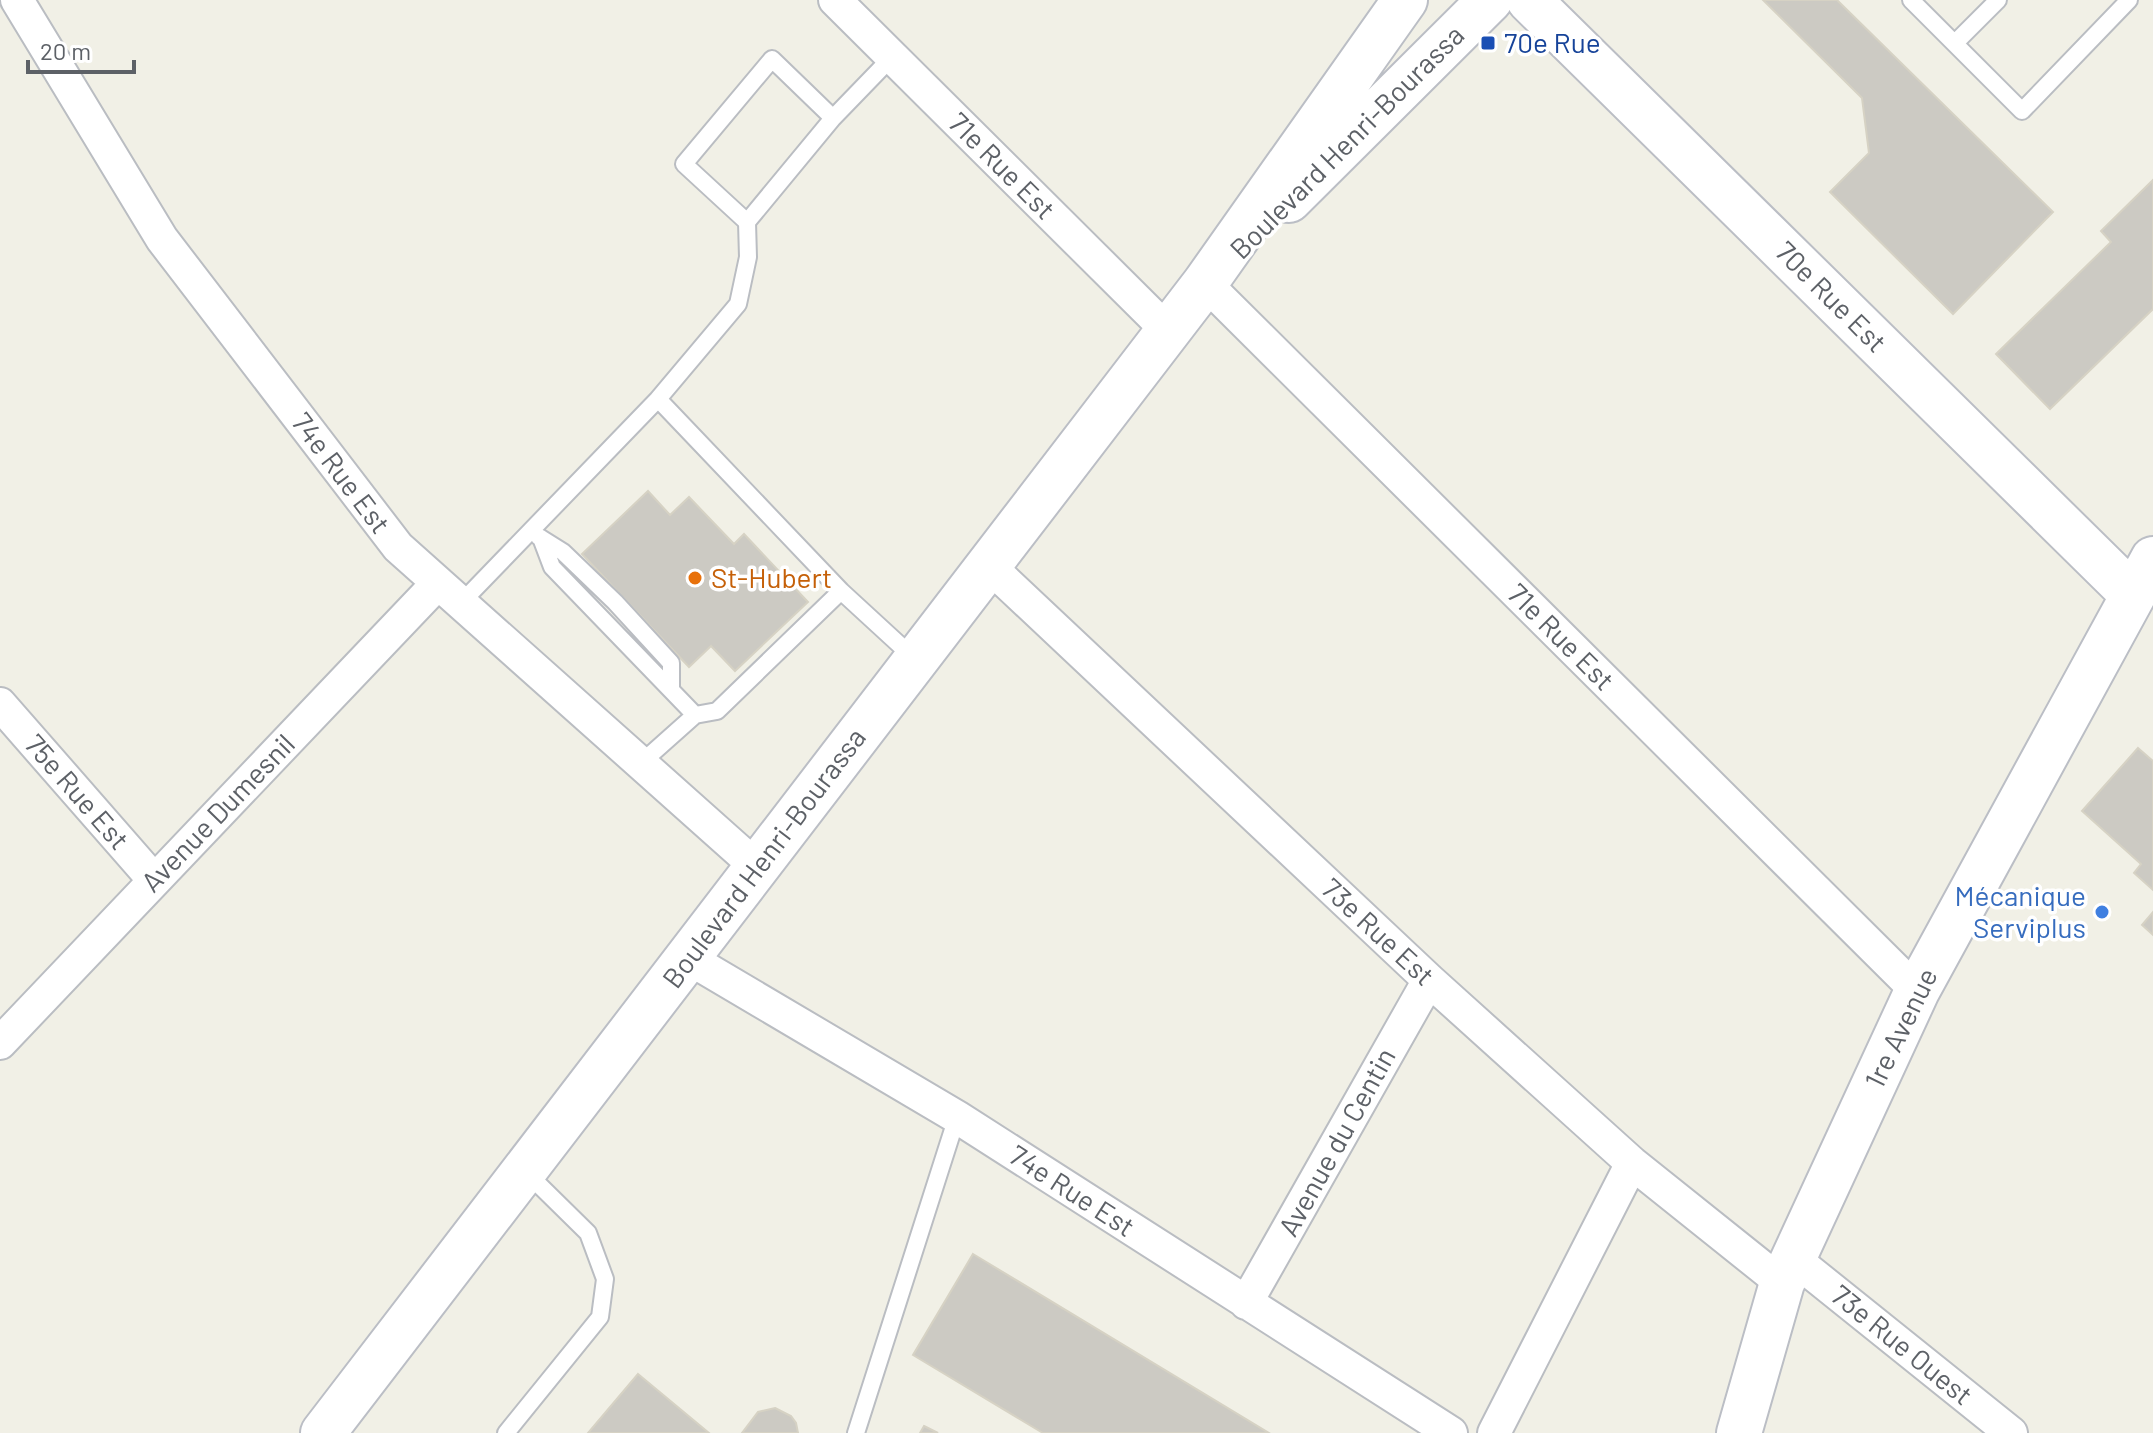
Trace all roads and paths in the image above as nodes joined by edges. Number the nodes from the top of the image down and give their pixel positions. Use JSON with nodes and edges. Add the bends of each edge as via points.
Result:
{"nodes":[{"id":1,"x":17,"y":0,"type":"edge"},
{"id":2,"x":835,"y":0,"type":"edge"},
{"id":3,"x":1405,"y":0,"type":"edge"},
{"id":4,"x":1490,"y":0,"type":"edge"},
{"id":5,"x":1529,"y":0,"type":"edge"},
{"id":6,"x":1911,"y":0,"type":"edge"},
{"id":7,"x":1998,"y":0,"type":"edge"},
{"id":8,"x":2129,"y":0,"type":"edge"},
{"id":9,"x":1955,"y":43,"type":"junction"},
{"id":10,"x":892,"y":57,"type":"junction"},
{"id":11,"x":833,"y":118,"type":"junction"},
{"id":12,"x":747,"y":222,"type":"junction"},
{"id":13,"x":1205,"y":283,"type":"junction"},
{"id":14,"x":1169,"y":332,"type":"junction"},
{"id":15,"x":658,"y":399,"type":"junction"},
{"id":16,"x":536,"y":534,"type":"junction"},
{"id":17,"x":989,"y":566,"type":"junction"},
{"id":18,"x":2146,"y":589,"type":"edge"},
{"id":19,"x":841,"y":591,"type":"junction"},
{"id":20,"x":449,"y":594,"type":"junction"},
{"id":21,"x":916,"y":660,"type":"junction"},
{"id":22,"x":0,"y":704,"type":"edge"},
{"id":23,"x":695,"y":715,"type":"junction"},
{"id":24,"x":640,"y":764,"type":"junction"},
{"id":25,"x":757,"y":867,"type":"junction"},
{"id":26,"x":154,"y":880,"type":"junction"},
{"id":27,"x":688,"y":958,"type":"junction"},
{"id":28,"x":1429,"y":980,"type":"junction"},
{"id":29,"x":1917,"y":991,"type":"junction"},
{"id":30,"x":0,"y":1043,"type":"edge"},
{"id":31,"x":957,"y":1117,"type":"junction"},
{"id":32,"x":1632,"y":1163,"type":"junction"},
{"id":33,"x":524,"y":1171,"type":"junction"},
{"id":34,"x":1788,"y":1270,"type":"junction"},
{"id":35,"x":1246,"y":1303,"type":"junction"},
{"id":36,"x":323,"y":1433,"type":"edge"},
{"id":37,"x":506,"y":1433,"type":"edge"},
{"id":38,"x":856,"y":1433,"type":"edge"},
{"id":39,"x":1451,"y":1433,"type":"edge"},
{"id":40,"x":1494,"y":1433,"type":"edge"},
{"id":41,"x":1739,"y":1433,"type":"edge"},
{"id":42,"x":2011,"y":1433,"type":"edge"}],
"edges":[{"from":1,"to":20,"type":"street","name":"74e Rue Est","via":[[162,239],[398,547]]},
{"from":2,"to":10,"type":"street","name":"71e Rue Est"},
{"from":3,"to":13,"type":"main road","name":"Boulevard Henri-Bourassa"},
{"from":4,"to":13,"type":"main road","name":"Boulevard Henri-Bourassa"},
{"from":5,"to":18,"type":"main road","name":"70e Rue Est"},
{"from":6,"to":9,"type":"lane"},
{"from":7,"to":9,"type":"lane"},
{"from":8,"to":9,"type":"lane","via":[[2022,111]]},
{"from":10,"to":11,"type":"lane"},
{"from":10,"to":14,"type":"street","name":"71e Rue Est"},
{"from":11,"to":12,"type":"lane"},
{"from":11,"to":12,"type":"lane","via":[[772,59],[684,164]]},
{"from":12,"to":15,"type":"lane","via":[[748,257],[738,304]]},
{"from":13,"to":14,"type":"main road","name":"Boulevard Henri-Bourassa"},
{"from":13,"to":29,"type":"street","name":"71e Rue Est"},
{"from":14,"to":17,"type":"main road","name":"Boulevard Henri-Bourassa"},
{"from":15,"to":16,"type":"lane"},
{"from":15,"to":19,"type":"lane"},
{"from":16,"to":20,"type":"lane"},
{"from":16,"to":23,"type":"lane","via":[[605,592],[671,663],[671,690]]},
{"from":17,"to":21,"type":"main road","name":"Boulevard Henri-Bourassa"},
{"from":17,"to":28,"type":"street","name":"73e Rue Est"},
{"from":18,"to":29,"type":"main road","name":"1re Avenue"},
{"from":19,"to":21,"type":"lane"},
{"from":19,"to":23,"type":"lane","via":[[717,711]]},
{"from":20,"to":24,"type":"street","name":"74e Rue Est"},
{"from":20,"to":26,"type":"street","name":"Avenue Dumesnil"},
{"from":21,"to":25,"type":"main road","name":"Boulevard Henri-Bourassa"},
{"from":22,"to":26,"type":"street","name":"75e Rue Est"},
{"from":23,"to":24,"type":"lane"},
{"from":24,"to":25,"type":"street","name":"74e Rue Est"},
{"from":25,"to":27,"type":"main road","name":"Boulevard Henri-Bourassa"},
{"from":26,"to":30,"type":"street","name":"Avenue Dumesnil"},
{"from":27,"to":31,"type":"street","name":"74e Rue Est"},
{"from":27,"to":33,"type":"main road","name":"Boulevard Henri-Bourassa"},
{"from":28,"to":32,"type":"street","name":"73e Rue Est"},
{"from":28,"to":35,"type":"street","name":"Avenue du Centin"},
{"from":29,"to":34,"type":"main road","name":"1re Avenue"},
{"from":31,"to":35,"type":"street","name":"74e Rue Est"},
{"from":31,"to":38,"type":"lane"},
{"from":32,"to":34,"type":"street","name":"73e Rue Est"},
{"from":32,"to":40,"type":"street"},
{"from":33,"to":36,"type":"main road","name":"Boulevard Henri-Bourassa"},
{"from":33,"to":37,"type":"lane","via":[[588,1233],[605,1279],[600,1317]]},
{"from":34,"to":41,"type":"main road","name":"1re Avenue"},
{"from":34,"to":42,"type":"street","name":"73e Rue Ouest"},
{"from":35,"to":39,"type":"street","name":"74e Rue Est"}]}
